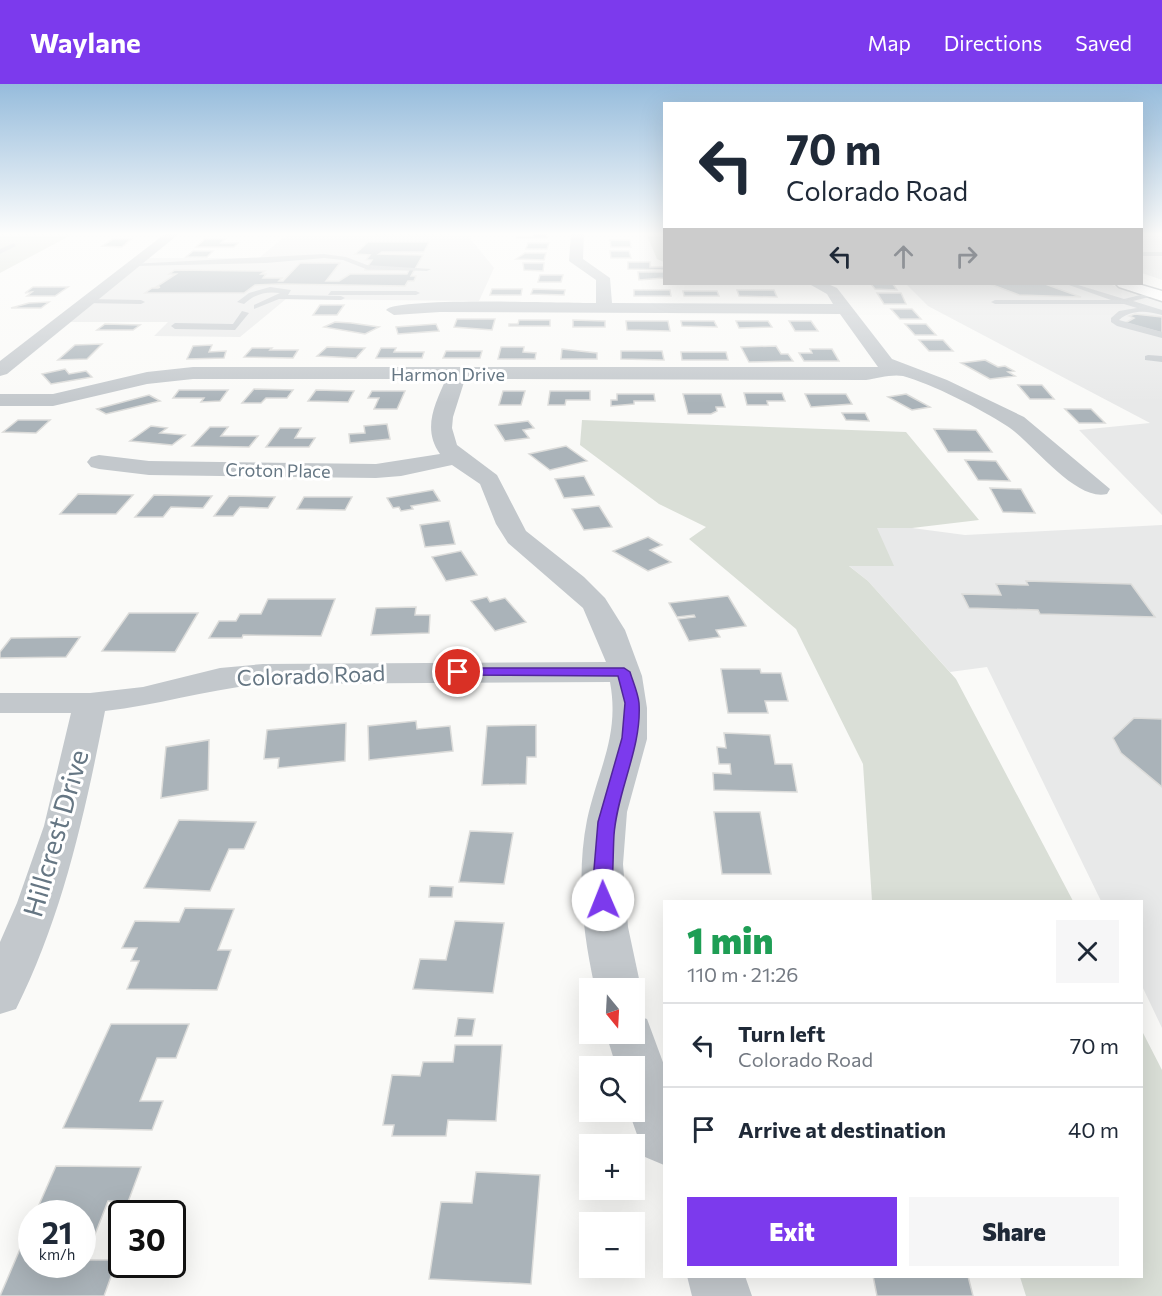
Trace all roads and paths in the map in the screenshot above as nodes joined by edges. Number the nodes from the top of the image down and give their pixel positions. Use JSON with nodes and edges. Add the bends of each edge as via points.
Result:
{"nodes":[{"id":1,"x":102,"y":290,"type":"edge"},
{"id":2,"x":603,"y":290,"type":"edge"},
{"id":3,"x":829,"y":290,"type":"edge"},
{"id":4,"x":1085,"y":290,"type":"edge"},
{"id":5,"x":1144,"y":290,"type":"edge"},
{"id":6,"x":331,"y":292,"type":"dead end"},
{"id":7,"x":351,"y":293,"type":"junction"},
{"id":8,"x":416,"y":293,"type":"dead end"},
{"id":9,"x":1160,"y":294,"type":"edge"},
{"id":10,"x":279,"y":297,"type":"junction"},
{"id":11,"x":87,"y":301,"type":"junction"},
{"id":12,"x":141,"y":302,"type":"dead end"},
{"id":13,"x":242,"y":302,"type":"dead end"},
{"id":14,"x":995,"y":302,"type":"dead end"},
{"id":15,"x":1125,"y":303,"type":"junction"},
{"id":16,"x":257,"y":307,"type":"dead end"},
{"id":17,"x":604,"y":308,"type":"junction"},
{"id":18,"x":844,"y":309,"type":"junction"},
{"id":19,"x":1144,"y":309,"type":"junction"},
{"id":20,"x":393,"y":310,"type":"dead end"},
{"id":21,"x":1162,"y":313,"type":"edge"},
{"id":22,"x":245,"y":314,"type":"dead end"},
{"id":23,"x":175,"y":326,"type":"dead end"},
{"id":24,"x":1162,"y":335,"type":"edge"},
{"id":25,"x":1148,"y":358,"type":"dead end"},
{"id":26,"x":1162,"y":358,"type":"edge"},
{"id":27,"x":0,"y":369,"type":"edge"},
{"id":28,"x":899,"y":370,"type":"junction"},
{"id":29,"x":458,"y":374,"type":"junction"},
{"id":30,"x":0,"y":400,"type":"edge"},
{"id":31,"x":456,"y":457,"type":"junction"},
{"id":32,"x":99,"y":462,"type":"dead end"},
{"id":33,"x":1098,"y":489,"type":"dead end"},
{"id":34,"x":624,"y":672,"type":"junction"},
{"id":35,"x":0,"y":703,"type":"edge"},
{"id":36,"x":90,"y":703,"type":"junction"},
{"id":37,"x":616,"y":978,"type":"edge"},
{"id":38,"x":0,"y":995,"type":"edge"},
{"id":39,"x":633,"y":1044,"type":"edge"},
{"id":40,"x":663,"y":1137,"type":"edge"},
{"id":41,"x":717,"y":1278,"type":"edge"},
{"id":42,"x":722,"y":1296,"type":"edge"}],
"edges":[{"from":1,"to":11,"type":"street"},
{"from":2,"to":17,"type":"street"},
{"from":3,"to":18,"type":"street"},
{"from":4,"to":15,"type":"lane"},
{"from":5,"to":9,"type":"highway"},
{"from":6,"to":7,"type":"lane"},
{"from":7,"to":8,"type":"lane"},
{"from":7,"to":10,"type":"lane","via":[[348,298]]},
{"from":9,"to":15,"type":"lane"},
{"from":10,"to":13,"type":"lane","via":[[287,291],[250,293]]},
{"from":10,"to":16,"type":"lane"},
{"from":11,"to":12,"type":"lane"},
{"from":11,"to":27,"type":"street"},
{"from":14,"to":15,"type":"lane"},
{"from":15,"to":19,"type":"lane"},
{"from":17,"to":18,"type":"street"},
{"from":17,"to":20,"type":"street"},
{"from":18,"to":28,"type":"street","via":[[885,363]]},
{"from":19,"to":21,"type":"lane"},
{"from":19,"to":24,"type":"lane","via":[[1114,320]]},
{"from":22,"to":23,"type":"lane","via":[[235,327]]},
{"from":25,"to":26,"type":"lane"},
{"from":28,"to":29,"type":"street","name":"Harmon Drive","via":[[866,374]]},
{"from":28,"to":33,"type":"street","via":[[940,384],[1016,422]]},
{"from":29,"to":30,"type":"street","name":"Harmon Drive","via":[[193,374],[147,378],[53,400]]},
{"from":29,"to":31,"type":"street","via":[[440,431],[444,444]]},
{"from":31,"to":32,"type":"street","name":"Croton Place","via":[[376,471],[149,468]]},
{"from":31,"to":34,"type":"street","via":[[492,483],[509,526],[523,543],[591,598],[603,615]]},
{"from":34,"to":36,"type":"street","name":"Colorado Road","via":[[263,674],[220,678],[143,697]]},
{"from":34,"to":37,"type":"street","via":[[632,703],[629,738],[606,822],[602,881],[607,938]]},
{"from":35,"to":36,"type":"street","name":"Colorado Road"},
{"from":36,"to":38,"type":"street","name":"Hillcrest Drive","via":[[63,826],[38,903]]},
{"from":39,"to":40,"type":"street"},
{"from":41,"to":42,"type":"street"}]}
